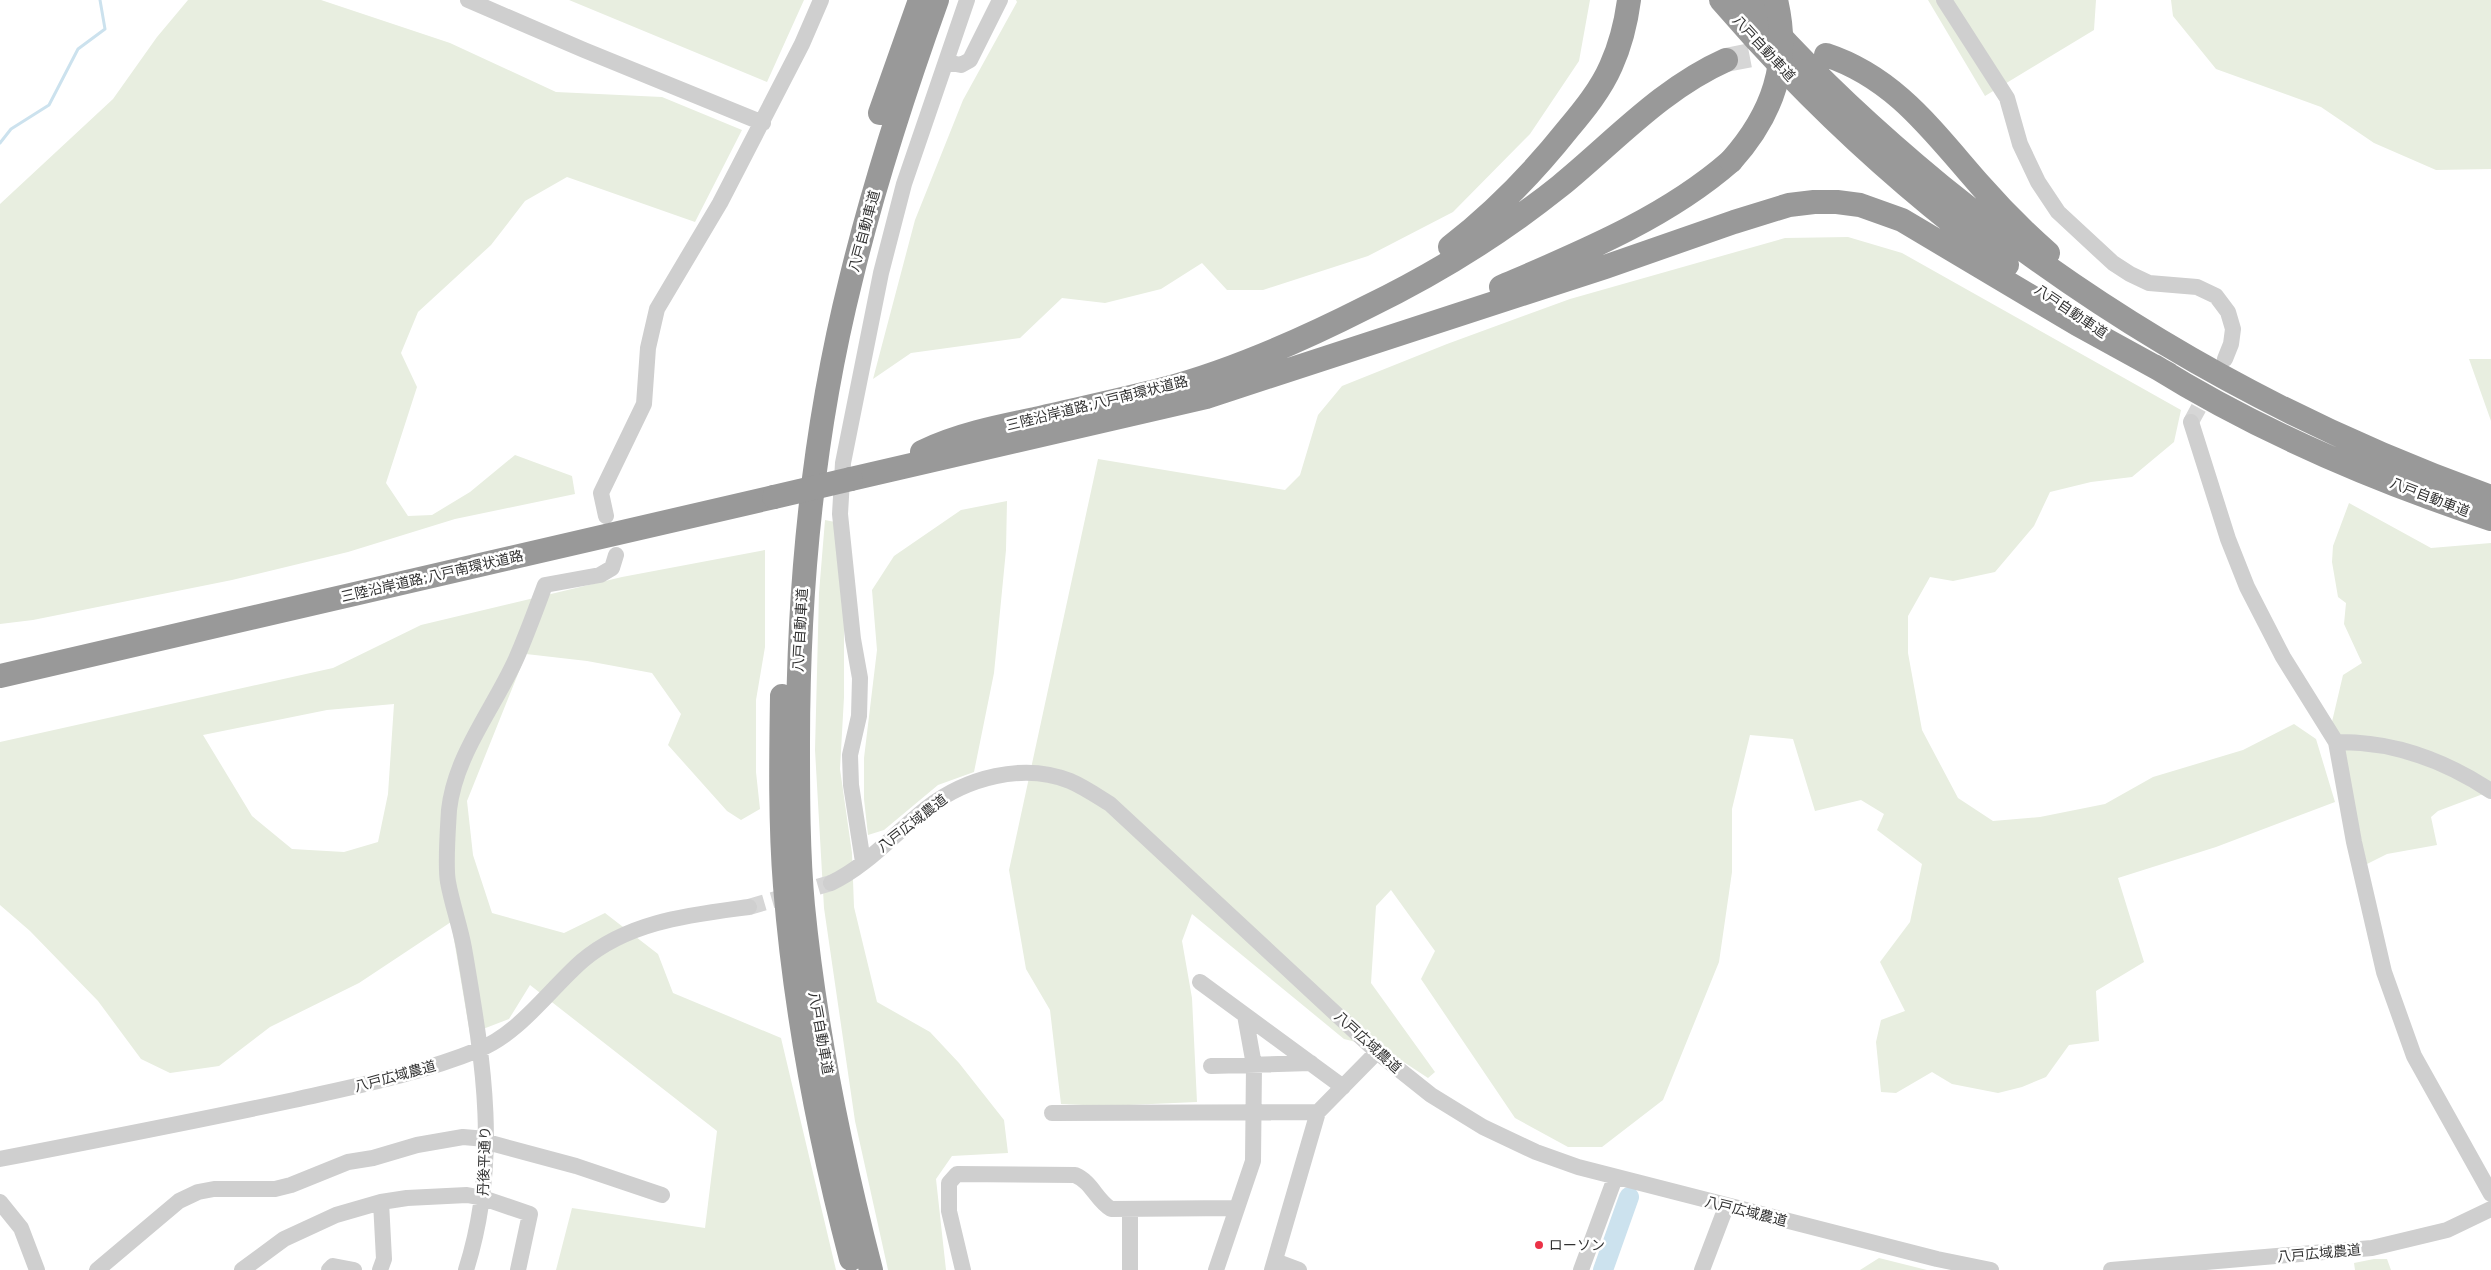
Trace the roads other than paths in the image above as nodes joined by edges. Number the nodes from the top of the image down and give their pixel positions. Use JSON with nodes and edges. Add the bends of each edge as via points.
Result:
{"nodes":[{"id":1,"x":468,"y":0,"type":"edge"},
{"id":2,"x":821,"y":0,"type":"edge"},
{"id":3,"x":920,"y":0,"type":"edge"},
{"id":4,"x":937,"y":0,"type":"edge"},
{"id":5,"x":967,"y":0,"type":"edge"},
{"id":6,"x":1000,"y":0,"type":"edge"},
{"id":7,"x":1629,"y":0,"type":"edge"},
{"id":8,"x":1721,"y":0,"type":"edge"},
{"id":9,"x":1748,"y":0,"type":"edge"},
{"id":10,"x":1776,"y":0,"type":"edge"},
{"id":11,"x":1944,"y":0,"type":"edge"},
{"id":12,"x":1826,"y":55,"type":"dead end"},
{"id":13,"x":1726,"y":60,"type":"tunnel mouth"},
{"id":14,"x":946,"y":62,"type":"junction"},
{"id":15,"x":763,"y":123,"type":"junction"},
{"id":16,"x":1329,"y":325,"type":"junction"},
{"id":17,"x":2174,"y":350,"type":"junction"},
{"id":18,"x":1326,"y":358,"type":"junction"},
{"id":19,"x":2225,"y":359,"type":"tunnel mouth"},
{"id":20,"x":2168,"y":374,"type":"junction"},
{"id":21,"x":2190,"y":422,"type":"dead end"},
{"id":22,"x":858,"y":478,"type":"junction"},
{"id":23,"x":2491,"y":497,"type":"edge"},
{"id":24,"x":606,"y":516,"type":"dead end"},
{"id":25,"x":2491,"y":519,"type":"edge"},
{"id":26,"x":616,"y":555,"type":"dead end"},
{"id":27,"x":0,"y":676,"type":"edge"},
{"id":28,"x":2336,"y":742,"type":"junction"},
{"id":29,"x":2491,"y":790,"type":"edge"},
{"id":30,"x":863,"y":862,"type":"junction"},
{"id":31,"x":831,"y":883,"type":"tunnel mouth"},
{"id":32,"x":749,"y":907,"type":"tunnel mouth"},
{"id":33,"x":1200,"y":982,"type":"dead end"},
{"id":34,"x":1246,"y":1015,"type":"junction"},
{"id":35,"x":480,"y":1049,"type":"junction"},
{"id":36,"x":1377,"y":1052,"type":"junction"},
{"id":37,"x":1311,"y":1063,"type":"junction"},
{"id":38,"x":1254,"y":1065,"type":"junction"},
{"id":39,"x":1211,"y":1066,"type":"dead end"},
{"id":40,"x":1343,"y":1087,"type":"junction"},
{"id":41,"x":1254,"y":1112,"type":"junction"},
{"id":42,"x":1318,"y":1112,"type":"junction"},
{"id":43,"x":1052,"y":1114,"type":"dead end"},
{"id":44,"x":486,"y":1141,"type":"junction"},
{"id":45,"x":0,"y":1159,"type":"edge"},
{"id":46,"x":1615,"y":1178,"type":"junction"},
{"id":47,"x":2491,"y":1194,"type":"edge"},
{"id":48,"x":662,"y":1195,"type":"dead end"},
{"id":49,"x":484,"y":1198,"type":"junction"},
{"id":50,"x":0,"y":1202,"type":"edge"},
{"id":51,"x":381,"y":1202,"type":"junction"},
{"id":52,"x":1726,"y":1206,"type":"junction"},
{"id":53,"x":1237,"y":1208,"type":"junction"},
{"id":54,"x":1130,"y":1209,"type":"junction"},
{"id":55,"x":2491,"y":1209,"type":"edge"},
{"id":56,"x":1273,"y":1265,"type":"edge"},
{"id":57,"x":37,"y":1270,"type":"edge"},
{"id":58,"x":97,"y":1270,"type":"edge"},
{"id":59,"x":242,"y":1270,"type":"edge"},
{"id":60,"x":329,"y":1270,"type":"edge"},
{"id":61,"x":354,"y":1270,"type":"edge"},
{"id":62,"x":380,"y":1270,"type":"edge"},
{"id":63,"x":466,"y":1270,"type":"edge"},
{"id":64,"x":518,"y":1270,"type":"edge"},
{"id":65,"x":854,"y":1270,"type":"edge"},
{"id":66,"x":871,"y":1270,"type":"edge"},
{"id":67,"x":963,"y":1270,"type":"edge"},
{"id":68,"x":1130,"y":1270,"type":"edge"},
{"id":69,"x":1216,"y":1270,"type":"edge"},
{"id":70,"x":1300,"y":1270,"type":"edge"},
{"id":71,"x":1582,"y":1270,"type":"edge"},
{"id":72,"x":1702,"y":1270,"type":"edge"},
{"id":73,"x":1991,"y":1270,"type":"edge"},
{"id":74,"x":2111,"y":1270,"type":"edge"}],
"edges":[{"from":1,"to":15,"type":"street"},
{"from":2,"to":15,"type":"street"},
{"from":3,"to":65,"type":"highway","name":"八戸自動車道","via":[[854,201],[815,366],[794,504],[782,658],[780,786],[784,875],[796,992],[839,1214]]},
{"from":4,"to":66,"type":"highway","name":"八戸自動車道","via":[[868,212],[830,376],[810,507],[798,671],[798,795],[805,923],[832,1098]]},
{"from":5,"to":14,"type":"street"},
{"from":6,"to":14,"type":"street","via":[[970,60],[961,65]]},
{"from":7,"to":16,"type":"highway","via":[[1626,23],[1610,68],[1577,118],[1530,175],[1441,254],[1406,280]]},
{"from":8,"to":20,"type":"highway","name":"八戸自動車道","via":[[1831,118],[1930,206],[2030,282]]},
{"from":9,"to":17,"type":"highway","name":"八戸自動車道","via":[[1864,119],[1943,188],[2066,282]]},
{"from":10,"to":18,"type":"highway","bridge":true,"via":[[1781,43],[1774,92],[1759,126],[1731,161],[1687,194],[1629,227],[1462,305]]},
{"from":11,"to":19,"type":"street","via":[[2007,98],[2020,144],[2038,182],[2058,212],[2113,263],[2130,274],[2149,283],[2197,287],[2216,296],[2228,312],[2232,329]]},
{"from":12,"to":17,"type":"highway","via":[[1866,71],[1901,98],[2032,239],[2087,286]]},
{"from":13,"to":16,"type":"highway","via":[[1668,92],[1559,187],[1487,239],[1407,287]]},
{"from":14,"to":30,"type":"street","via":[[904,184],[875,301],[843,463],[840,514],[860,678],[859,716],[850,754],[851,785]]},
{"from":15,"to":24,"type":"street","via":[[657,309],[648,348],[644,404],[600,493]]},
{"from":16,"to":22,"type":"highway","name":"三陸沿岸道路;八戸南環状道路","via":[[1245,363],[1205,376],[962,436]]},
{"from":17,"to":23,"type":"highway","name":"八戸自動車道","via":[[2231,383],[2358,446]]},
{"from":18,"to":20,"type":"highway","via":[[1765,212],[1789,206],[1837,202],[1860,205],[1902,220]]},
{"from":18,"to":22,"type":"highway","name":"三陸沿岸道路;八戸南環状道路","via":[[1206,397]]},
{"from":20,"to":25,"type":"highway","name":"八戸自動車道","via":[[2342,462],[2416,493]]},
{"from":21,"to":28,"type":"street","via":[[2247,587],[2283,657]]},
{"from":22,"to":27,"type":"highway","name":"三陸沿岸道路;八戸南環状道路","bridge":true},
{"from":26,"to":35,"type":"street","name":"丹後平通り","via":[[612,568],[600,575],[546,585],[516,659],[457,773],[449,810],[448,880],[463,944]]},
{"from":28,"to":29,"type":"street","via":[[2395,748],[2437,760]]},
{"from":28,"to":47,"type":"street","via":[[2354,842],[2384,972],[2414,1056]]},
{"from":30,"to":31,"type":"street","name":"八戸広域農道","via":[[848,875]]},
{"from":30,"to":36,"type":"street","name":"八戸広域農道","via":[[928,808],[958,789],[1013,772],[1042,774],[1070,782],[1110,804]]},
{"from":32,"to":35,"type":"street","name":"八戸広域農道","via":[[682,916],[635,928],[608,942],[582,961],[509,1032]]},
{"from":33,"to":34,"type":"street"},
{"from":34,"to":37,"type":"street"},
{"from":34,"to":38,"type":"street"},
{"from":35,"to":44,"type":"street","name":"丹後平通り"},
{"from":35,"to":45,"type":"street","name":"八戸広域農道","via":[[438,1065],[371,1083],[186,1124]]},
{"from":36,"to":40,"type":"street"},
{"from":36,"to":46,"type":"street","name":"八戸広域農道","via":[[1431,1095],[1483,1127],[1536,1152]]},
{"from":37,"to":38,"type":"street"},
{"from":37,"to":40,"type":"street"},
{"from":38,"to":39,"type":"street"},
{"from":38,"to":41,"type":"street"},
{"from":40,"to":42,"type":"street"},
{"from":41,"to":42,"type":"street"},
{"from":41,"to":43,"type":"street"},
{"from":41,"to":53,"type":"street","via":[[1253,1161]]},
{"from":42,"to":56,"type":"street"},
{"from":44,"to":48,"type":"street"},
{"from":44,"to":49,"type":"street","name":"丹後平通り"},
{"from":44,"to":58,"type":"street","via":[[463,1137],[417,1145],[348,1162],[275,1189],[198,1192],[179,1200]]},
{"from":46,"to":52,"type":"street","name":"八戸広域農道"},
{"from":46,"to":71,"type":"street"},
{"from":49,"to":51,"type":"street","via":[[467,1195]]},
{"from":49,"to":63,"type":"street","name":"丹後平通り"},
{"from":49,"to":64,"type":"street","via":[[530,1214]]},
{"from":50,"to":57,"type":"street","via":[[20,1228]]},
{"from":51,"to":59,"type":"street","via":[[336,1215],[284,1239]]},
{"from":51,"to":62,"type":"street","via":[[384,1259]]},
{"from":52,"to":72,"type":"street"},
{"from":52,"to":73,"type":"street","name":"八戸広域農道","via":[[1937,1260]]},
{"from":53,"to":54,"type":"street"},
{"from":53,"to":69,"type":"street"},
{"from":54,"to":67,"type":"street","via":[[1111,1209],[1102,1204],[1083,1178],[1075,1175],[957,1174],[949,1183],[949,1204]]},
{"from":54,"to":68,"type":"street"},
{"from":55,"to":74,"type":"street","name":"八戸広域農道","via":[[2447,1230],[2372,1248]]},
{"from":56,"to":70,"type":"street"},
{"from":60,"to":61,"type":"street","via":[[333,1266]]}]}
